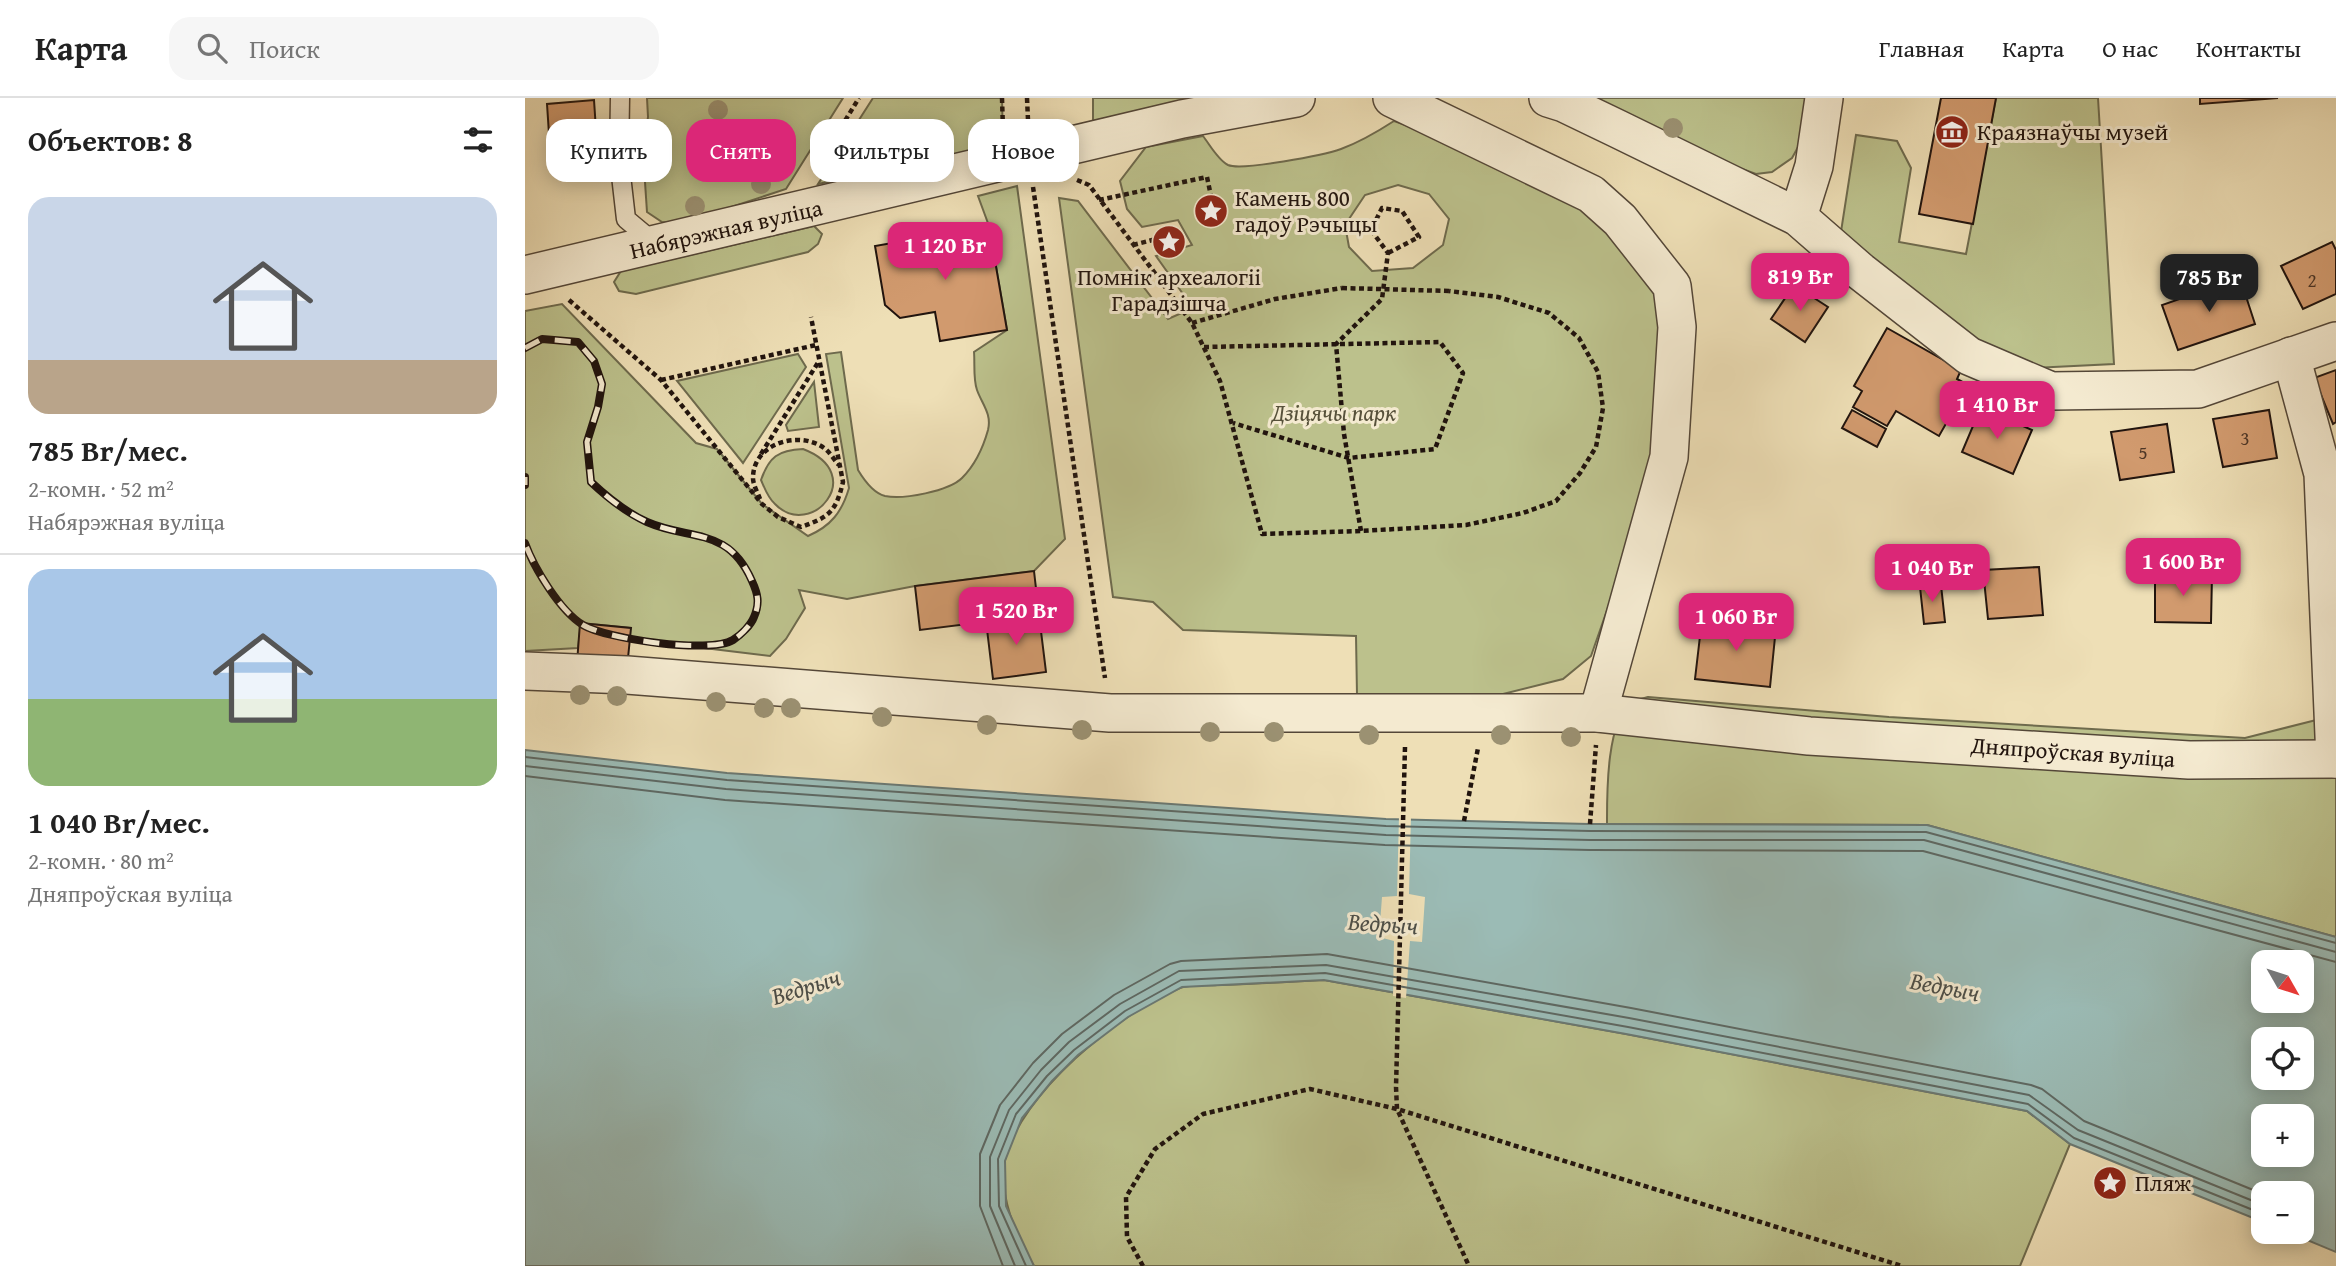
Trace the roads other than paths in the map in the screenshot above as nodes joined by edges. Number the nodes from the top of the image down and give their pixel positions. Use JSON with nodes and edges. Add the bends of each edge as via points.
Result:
{"nodes":[{"id":1,"x":620,"y":98,"type":"edge"},
{"id":2,"x":1296,"y":98,"type":"edge"},
{"id":3,"x":1392,"y":98,"type":"edge"},
{"id":4,"x":1548,"y":98,"type":"edge"},
{"id":5,"x":1824,"y":98,"type":"edge"},
{"id":6,"x":1798,"y":216,"type":"junction"},
{"id":7,"x":657,"y":245,"type":"junction"},
{"id":8,"x":525,"y":275,"type":"edge"},
{"id":9,"x":2336,"y":341,"type":"edge"},
{"id":10,"x":2291,"y":356,"type":"junction"},
{"id":11,"x":525,"y":671,"type":"edge"},
{"id":12,"x":1598,"y":713,"type":"junction"},
{"id":13,"x":2336,"y":759,"type":"edge"}],
"edges":[{"from":1,"to":7,"type":"lane","via":[[619,158],[627,219]]},
{"from":2,"to":7,"type":"street","name":"Набярэжная вуліца","via":[[1182,119]]},
{"from":3,"to":12,"type":"street","via":[[1591,194],[1620,220],[1672,286],[1677,327],[1669,457]]},
{"from":4,"to":6,"type":"street"},
{"from":5,"to":6,"type":"street","via":[[1814,166]]},
{"from":6,"to":10,"type":"street","via":[[1969,356],[2051,391],[2199,389]]},
{"from":7,"to":8,"type":"street","name":"Набярэжная вуліца"},
{"from":9,"to":10,"type":"street"},
{"from":10,"to":13,"type":"street","via":[[2323,474]]},
{"from":11,"to":12,"type":"street","name":"Дняпроўская вуліца","via":[[1110,713]]},
{"from":12,"to":13,"type":"street","name":"Дняпроўская вуліца","via":[[1809,736],[2189,760]]}]}
